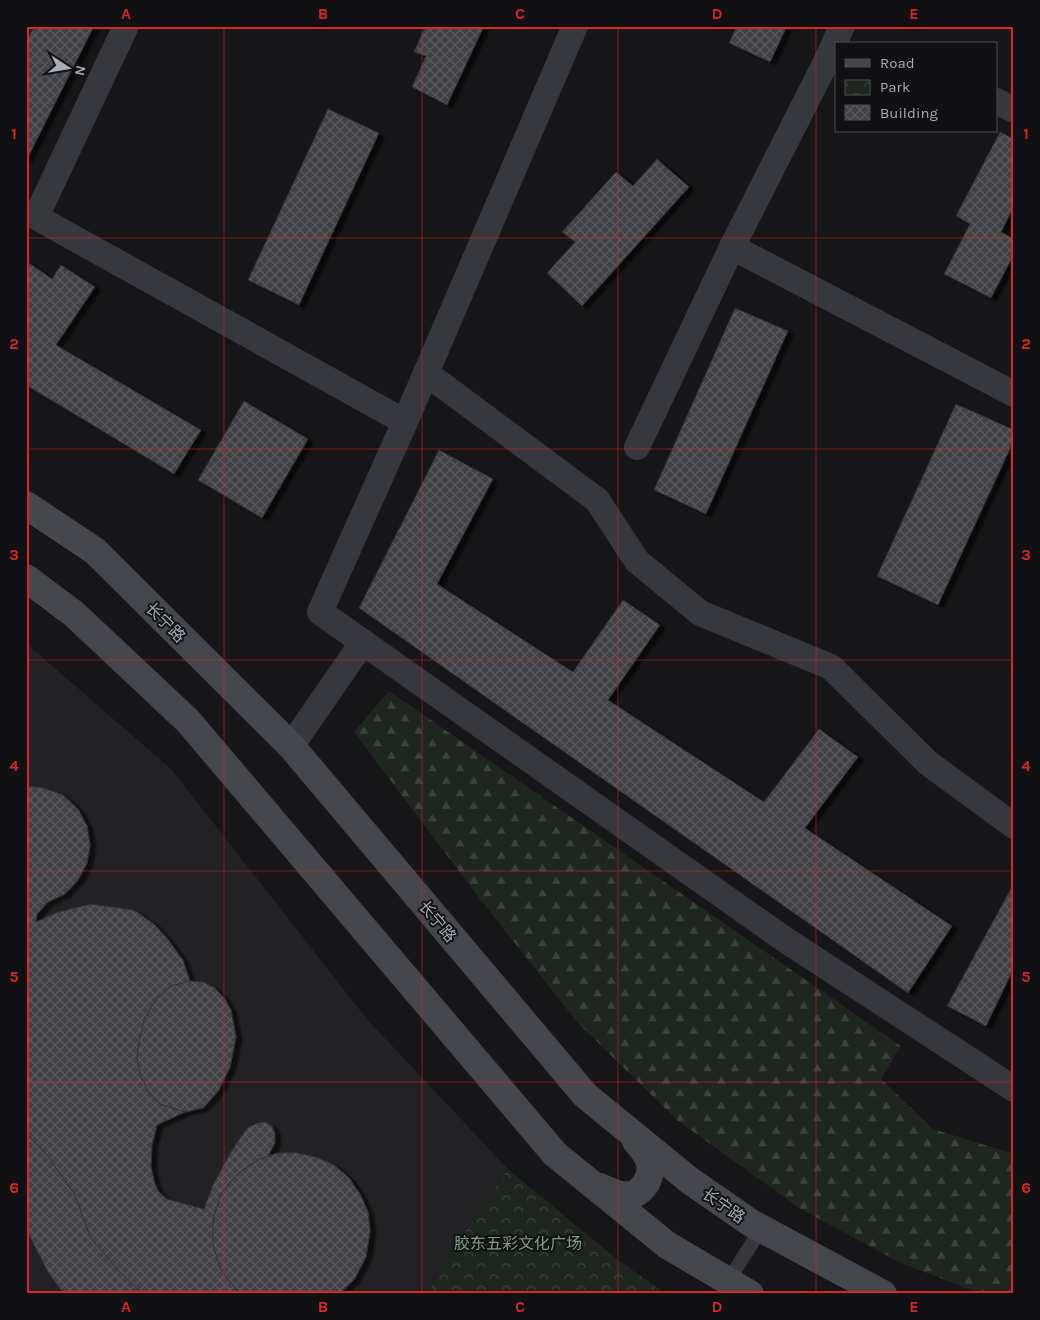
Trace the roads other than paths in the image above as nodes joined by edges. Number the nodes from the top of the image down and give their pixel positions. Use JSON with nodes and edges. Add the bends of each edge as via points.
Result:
{"nodes":[{"id":1,"x":126,"y":26,"type":"edge"},
{"id":2,"x":575,"y":26,"type":"edge"},
{"id":3,"x":842,"y":26,"type":"edge"},
{"id":4,"x":998,"y":102,"type":"edge"},
{"id":5,"x":1014,"y":110,"type":"edge"},
{"id":6,"x":31,"y":214,"type":"edge"},
{"id":7,"x":732,"y":247,"type":"junction"},
{"id":8,"x":426,"y":373,"type":"junction"},
{"id":9,"x":1014,"y":394,"type":"edge"},
{"id":10,"x":405,"y":422,"type":"junction"},
{"id":11,"x":637,"y":447,"type":"dead end"},
{"id":12,"x":26,"y":505,"type":"edge"},
{"id":13,"x":26,"y":578,"type":"edge"},
{"id":14,"x":363,"y":642,"type":"junction"},
{"id":15,"x":291,"y":746,"type":"junction"},
{"id":16,"x":1014,"y":826,"type":"edge"},
{"id":17,"x":1014,"y":1089,"type":"edge"},
{"id":18,"x":626,"y":1129,"type":"junction"},
{"id":19,"x":594,"y":1185,"type":"junction"},
{"id":20,"x":761,"y":1229,"type":"junction"},
{"id":21,"x":734,"y":1289,"type":"edge"},
{"id":22,"x":883,"y":1294,"type":"edge"}],
"edges":[{"from":1,"to":6,"type":"street"},
{"from":2,"to":8,"type":"street"},
{"from":3,"to":7,"type":"street"},
{"from":4,"to":5,"type":"street"},
{"from":6,"to":10,"type":"street"},
{"from":7,"to":9,"type":"street"},
{"from":7,"to":11,"type":"street"},
{"from":8,"to":10,"type":"street"},
{"from":8,"to":16,"type":"street","via":[[597,500],[637,561],[700,613],[831,667],[928,763]]},
{"from":10,"to":14,"type":"street","via":[[320,612]]},
{"from":12,"to":15,"type":"street","name":"长宁路","via":[[95,551]]},
{"from":13,"to":19,"type":"street","via":[[74,614],[188,721],[555,1154]]},
{"from":14,"to":15,"type":"street"},
{"from":14,"to":17,"type":"street","via":[[784,939]]},
{"from":15,"to":18,"type":"street","name":"长宁路","via":[[585,1095]]},
{"from":18,"to":19,"type":"street","via":[[650,1164],[646,1184],[633,1194],[624,1196]]},
{"from":18,"to":20,"type":"street","name":"长宁路","via":[[689,1180]]},
{"from":19,"to":21,"type":"street","via":[[667,1245]]},
{"from":20,"to":21,"type":"lane"},
{"from":20,"to":22,"type":"street","name":"长宁路"}]}
